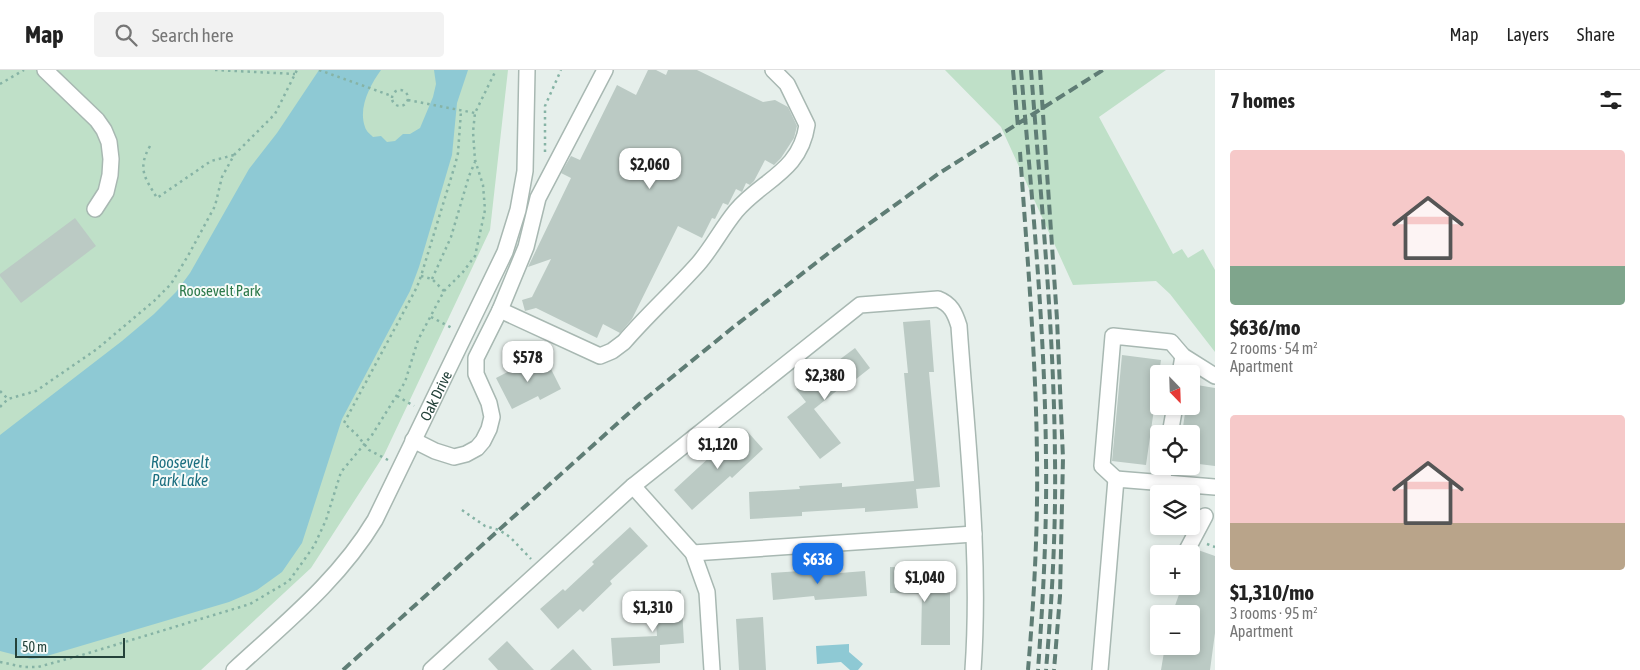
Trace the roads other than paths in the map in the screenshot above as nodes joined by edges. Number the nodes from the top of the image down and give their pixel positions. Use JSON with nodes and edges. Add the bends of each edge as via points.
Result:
{"nodes":[{"id":1,"x":45,"y":70,"type":"edge"},
{"id":2,"x":527,"y":70,"type":"edge"},
{"id":3,"x":605,"y":70,"type":"edge"},
{"id":4,"x":773,"y":70,"type":"edge"},
{"id":5,"x":95,"y":209,"type":"dead end"},
{"id":6,"x":500,"y":310,"type":"junction"},
{"id":7,"x":1183,"y":356,"type":"junction"},
{"id":8,"x":1182,"y":365,"type":"edge"},
{"id":9,"x":1215,"y":376,"type":"edge"},
{"id":10,"x":413,"y":440,"type":"junction"},
{"id":11,"x":1163,"y":475,"type":"edge"},
{"id":12,"x":1116,"y":479,"type":"junction"},
{"id":13,"x":1162,"y":483,"type":"junction"},
{"id":14,"x":633,"y":486,"type":"junction"},
{"id":15,"x":1215,"y":487,"type":"edge"},
{"id":16,"x":1205,"y":516,"type":"dead end"},
{"id":17,"x":974,"y":534,"type":"junction"},
{"id":18,"x":1190,"y":545,"type":"edge"},
{"id":19,"x":693,"y":554,"type":"junction"},
{"id":20,"x":234,"y":670,"type":"edge"},
{"id":21,"x":431,"y":670,"type":"edge"},
{"id":22,"x":712,"y":670,"type":"edge"},
{"id":23,"x":973,"y":670,"type":"edge"},
{"id":24,"x":1100,"y":670,"type":"edge"}],
"edges":[{"from":1,"to":5,"type":"lane","via":[[96,120],[109,142],[110,175],[106,192]]},
{"from":2,"to":10,"type":"lane","name":"Oak Drive","via":[[525,171],[518,210],[505,252]]},
{"from":3,"to":6,"type":"lane","via":[[538,198],[526,247]]},
{"from":4,"to":6,"type":"lane","via":[[787,84],[807,125],[795,155],[780,174],[744,202],[699,263],[624,342],[600,356]]},
{"from":6,"to":10,"type":"lane","via":[[475,365],[492,417],[483,441],[466,454],[454,457]]},
{"from":7,"to":8,"type":"lane"},
{"from":7,"to":9,"type":"lane"},
{"from":7,"to":12,"type":"lane","via":[[1171,342],[1113,336],[1102,466]]},
{"from":10,"to":20,"type":"lane","name":"Oak Drive","via":[[375,520],[356,549],[316,594]]},
{"from":11,"to":13,"type":"lane"},
{"from":12,"to":13,"type":"lane"},
{"from":12,"to":24,"type":"lane"},
{"from":13,"to":15,"type":"lane"},
{"from":14,"to":17,"type":"lane","via":[[860,305],[938,300],[952,308],[959,326]]},
{"from":14,"to":19,"type":"lane"},
{"from":14,"to":21,"type":"lane"},
{"from":16,"to":18,"type":"lane"},
{"from":17,"to":19,"type":"lane"},
{"from":17,"to":23,"type":"lane","via":[[976,623]]},
{"from":19,"to":22,"type":"lane","via":[[707,592]]}]}
